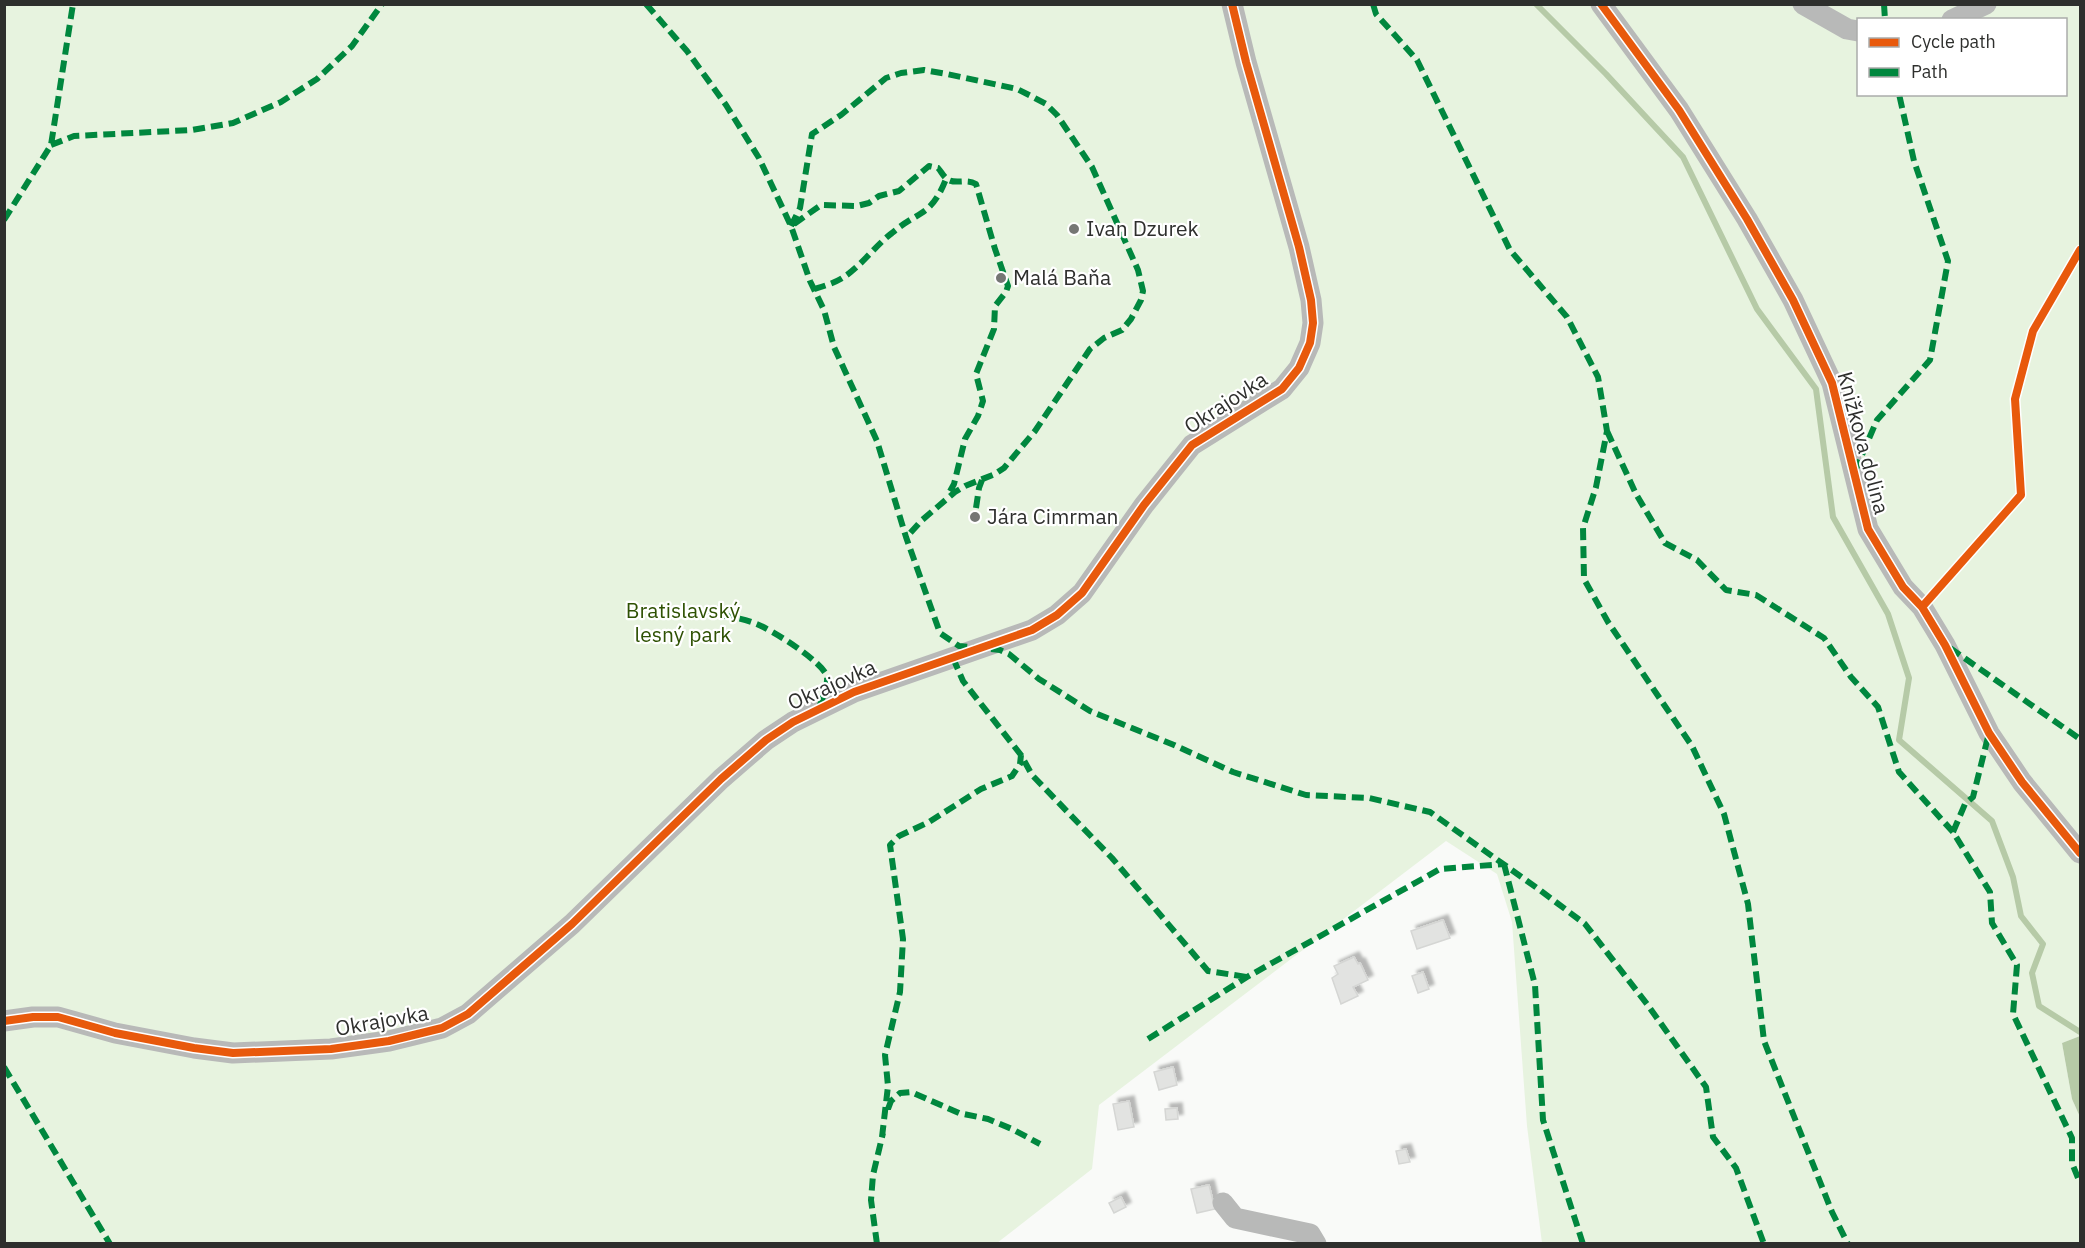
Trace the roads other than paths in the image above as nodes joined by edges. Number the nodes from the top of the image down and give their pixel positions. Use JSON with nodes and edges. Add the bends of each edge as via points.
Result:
{"nodes":[{"id":1,"x":1232,"y":4,"type":"edge"},
{"id":2,"x":1601,"y":4,"type":"edge"},
{"id":3,"x":1803,"y":4,"type":"edge"},
{"id":4,"x":1986,"y":4,"type":"edge"},
{"id":5,"x":1956,"y":18,"type":"edge"},
{"id":6,"x":1857,"y":31,"type":"edge"},
{"id":7,"x":2080,"y":853,"type":"edge"},
{"id":8,"x":4,"y":1021,"type":"edge"},
{"id":9,"x":1223,"y":1203,"type":"dead end"},
{"id":10,"x":1316,"y":1244,"type":"edge"}],
"edges":[{"from":1,"to":8,"type":"street","name":"Okrajovka","via":[[1299,248],[1312,311],[1310,343],[1299,368],[1282,389],[1192,446],[1144,505],[1082,593],[1057,615],[1032,630],[854,692],[766,740],[721,778],[564,931],[468,1014],[442,1028],[397,1040],[331,1049],[233,1053],[115,1033],[58,1017]]},
{"from":2,"to":7,"type":"street","name":"Knižkova dolina","via":[[1679,110],[1748,219],[1793,300],[1832,383],[1868,528],[1903,587],[1922,607],[1946,645],[1989,734]]},
{"from":3,"to":6,"type":"street"},
{"from":4,"to":5,"type":"street"},
{"from":9,"to":10,"type":"street","via":[[1235,1218],[1310,1234]]}]}
